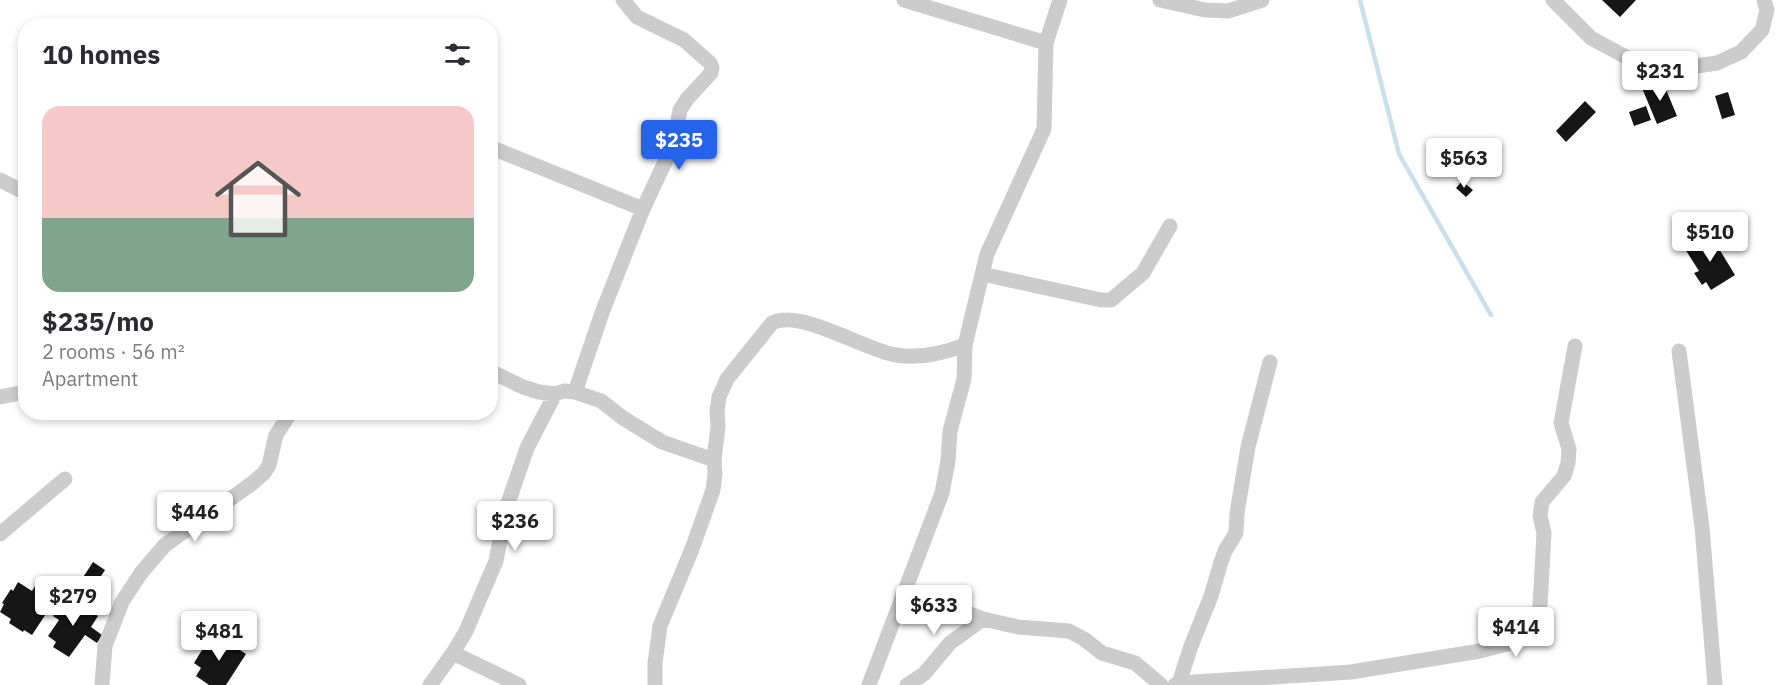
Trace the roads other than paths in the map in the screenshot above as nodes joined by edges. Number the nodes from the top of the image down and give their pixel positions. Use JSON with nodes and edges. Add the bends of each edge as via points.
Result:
{"nodes":[{"id":1,"x":623,"y":0,"type":"edge"},
{"id":2,"x":904,"y":0,"type":"edge"},
{"id":3,"x":1060,"y":0,"type":"edge"},
{"id":4,"x":1160,"y":0,"type":"edge"},
{"id":5,"x":1262,"y":0,"type":"edge"},
{"id":6,"x":1554,"y":0,"type":"edge"},
{"id":7,"x":1764,"y":0,"type":"edge"},
{"id":8,"x":1046,"y":43,"type":"junction"},
{"id":9,"x":498,"y":150,"type":"edge"},
{"id":10,"x":0,"y":180,"type":"edge"},
{"id":11,"x":18,"y":189,"type":"edge"},
{"id":12,"x":643,"y":209,"type":"junction"},
{"id":13,"x":1170,"y":226,"type":"dead end"},
{"id":14,"x":982,"y":274,"type":"junction"},
{"id":15,"x":965,"y":345,"type":"junction"},
{"id":16,"x":1575,"y":346,"type":"dead end"},
{"id":17,"x":1679,"y":351,"type":"dead end"},
{"id":18,"x":1270,"y":362,"type":"dead end"},
{"id":19,"x":498,"y":375,"type":"edge"},
{"id":20,"x":575,"y":392,"type":"junction"},
{"id":21,"x":18,"y":394,"type":"edge"},
{"id":22,"x":555,"y":394,"type":"junction"},
{"id":23,"x":0,"y":397,"type":"edge"},
{"id":24,"x":286,"y":420,"type":"edge"},
{"id":25,"x":714,"y":460,"type":"junction"},
{"id":26,"x":65,"y":479,"type":"dead end"},
{"id":27,"x":0,"y":534,"type":"edge"},
{"id":28,"x":903,"y":593,"type":"junction"},
{"id":29,"x":983,"y":619,"type":"junction"},
{"id":30,"x":453,"y":653,"type":"junction"},
{"id":31,"x":1177,"y":684,"type":"edge"},
{"id":32,"x":102,"y":685,"type":"edge"},
{"id":33,"x":430,"y":685,"type":"edge"},
{"id":34,"x":519,"y":685,"type":"edge"},
{"id":35,"x":655,"y":685,"type":"edge"},
{"id":36,"x":868,"y":685,"type":"edge"},
{"id":37,"x":907,"y":685,"type":"edge"},
{"id":38,"x":1161,"y":685,"type":"edge"},
{"id":39,"x":1715,"y":685,"type":"edge"}],
"edges":[{"from":1,"to":12,"type":"street","via":[[637,17],[684,40],[712,68],[682,105],[672,145]]},
{"from":2,"to":8,"type":"street"},
{"from":3,"to":8,"type":"street"},
{"from":4,"to":5,"type":"street","via":[[1228,11]]},
{"from":6,"to":7,"type":"street","via":[[1591,38],[1628,58],[1683,68],[1717,63],[1742,52],[1762,30],[1767,10]]},
{"from":8,"to":14,"type":"street","via":[[1044,129],[987,254]]},
{"from":9,"to":12,"type":"street"},
{"from":10,"to":11,"type":"street"},
{"from":12,"to":20,"type":"street"},
{"from":13,"to":14,"type":"street","via":[[1143,273],[1111,300]]},
{"from":14,"to":15,"type":"street"},
{"from":15,"to":25,"type":"street","via":[[936,353],[897,356],[829,330],[788,319],[772,322],[727,379],[719,397]]},
{"from":15,"to":28,"type":"street","via":[[964,379],[950,432],[942,493]]},
{"from":16,"to":31,"type":"street","via":[[1561,423],[1569,449],[1568,462],[1564,476],[1542,502],[1540,606],[1528,636],[1480,651],[1351,672]]},
{"from":17,"to":39,"type":"street","via":[[1702,527]]},
{"from":18,"to":31,"type":"street","via":[[1248,447],[1236,534],[1225,551]]},
{"from":19,"to":22,"type":"street","via":[[523,387]]},
{"from":20,"to":22,"type":"street"},
{"from":20,"to":25,"type":"street","via":[[601,401],[662,442]]},
{"from":21,"to":23,"type":"street"},
{"from":22,"to":30,"type":"street","via":[[527,448],[506,509],[496,561]]},
{"from":24,"to":32,"type":"street","via":[[276,435],[264,473],[165,545],[141,573],[122,602],[105,646]]},
{"from":25,"to":35,"type":"street","via":[[713,490],[660,626]]},
{"from":26,"to":27,"type":"street"},
{"from":28,"to":29,"type":"street"},
{"from":28,"to":36,"type":"street"},
{"from":29,"to":37,"type":"street","via":[[950,643],[924,674]]},
{"from":29,"to":38,"type":"street","via":[[1018,627],[1069,631],[1102,653],[1135,663]]},
{"from":30,"to":33,"type":"street"},
{"from":30,"to":34,"type":"street"}]}
